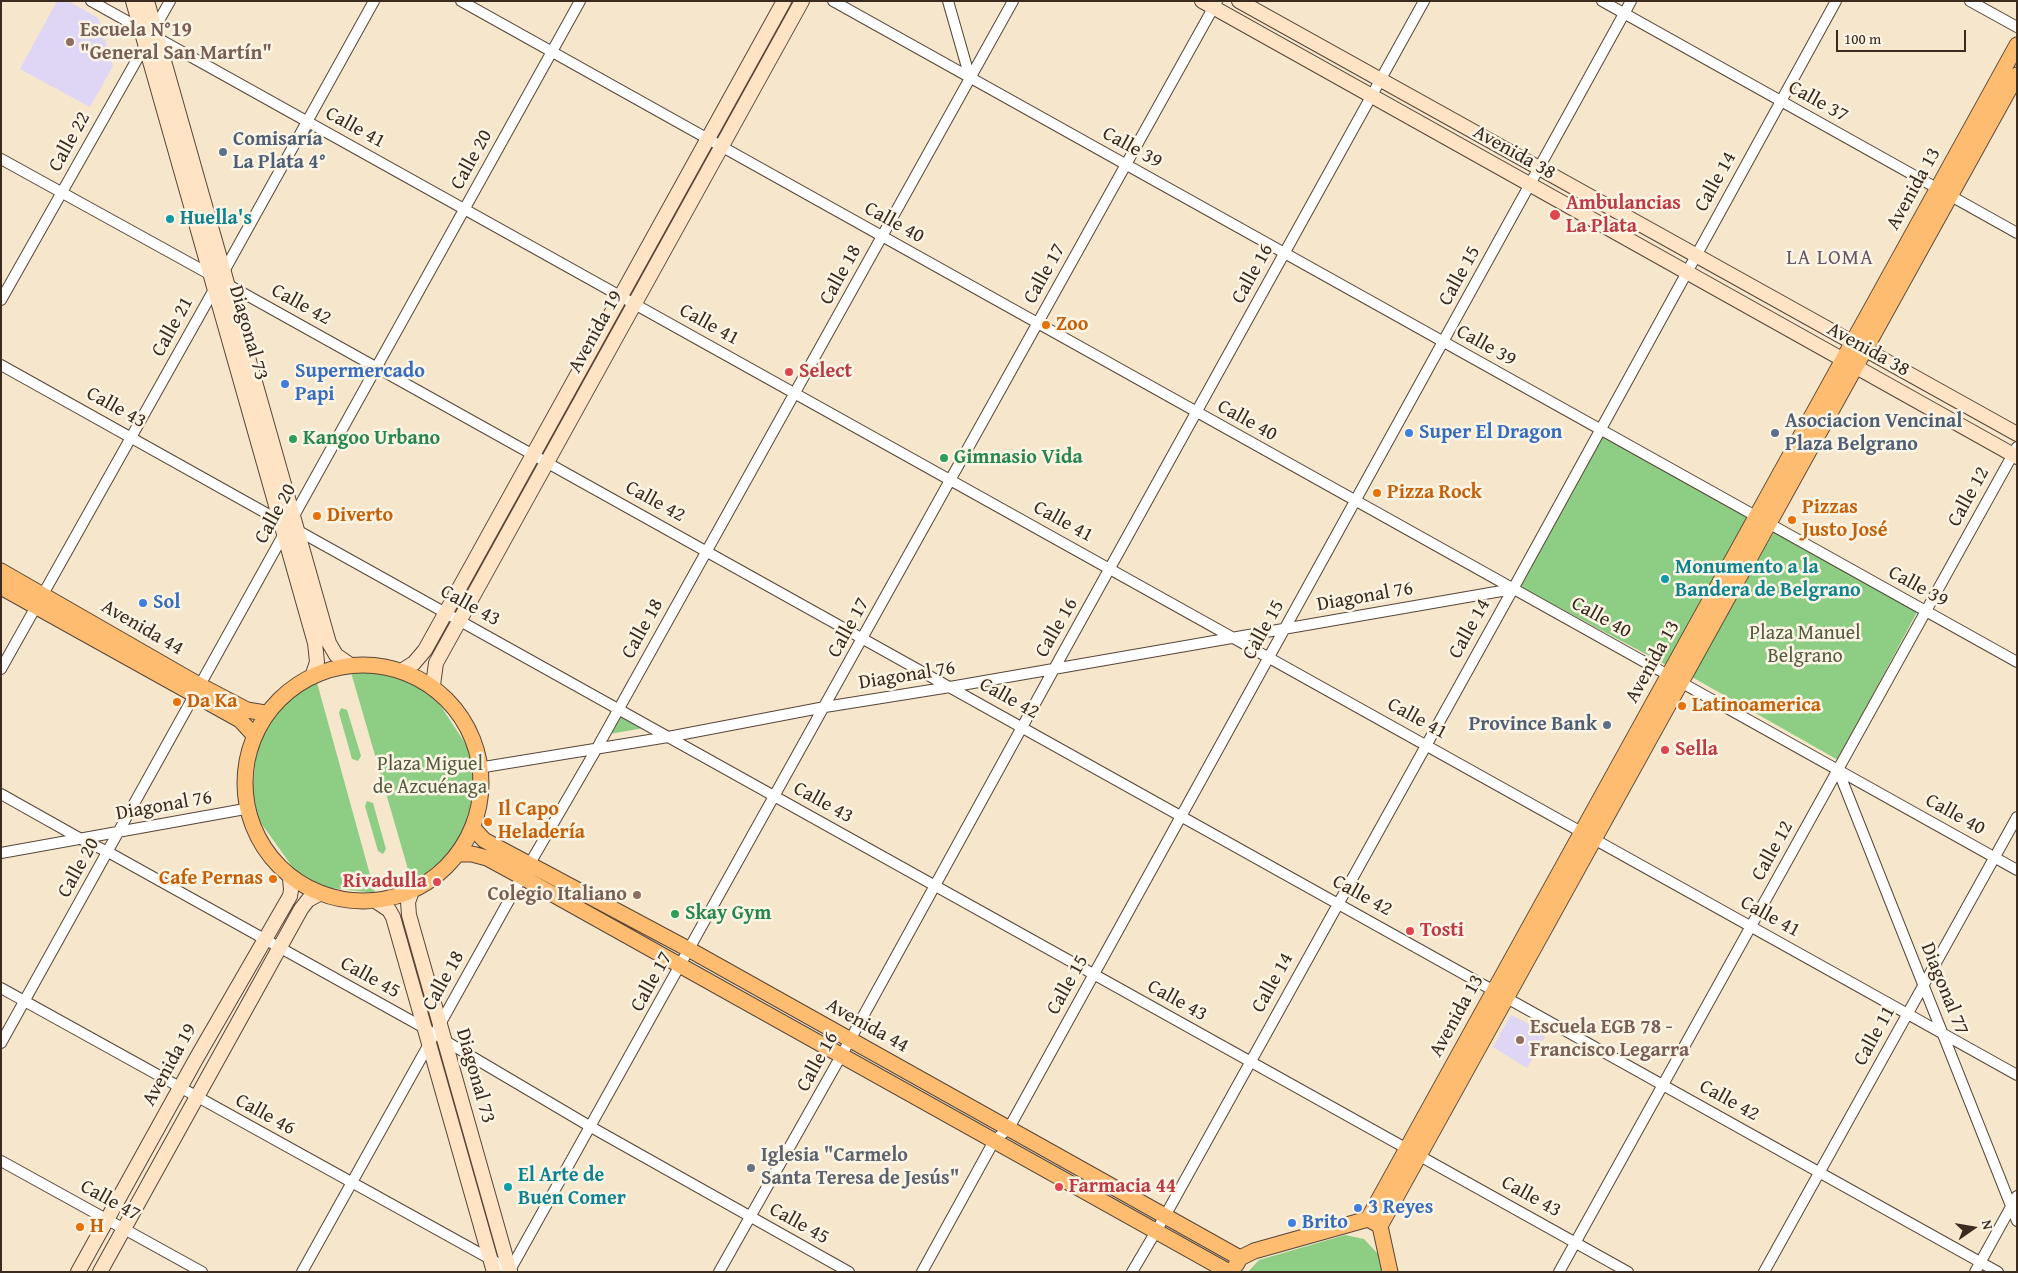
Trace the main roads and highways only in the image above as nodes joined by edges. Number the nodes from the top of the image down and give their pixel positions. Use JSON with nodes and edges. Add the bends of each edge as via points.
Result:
{"nodes":[{"id":1,"x":133,"y":1,"type":"edge"},
{"id":2,"x":147,"y":1,"type":"edge"},
{"id":3,"x":784,"y":1,"type":"edge"},
{"id":4,"x":802,"y":1,"type":"edge"},
{"id":5,"x":1239,"y":1,"type":"edge"},
{"id":6,"x":1211,"y":4,"type":"edge"},
{"id":7,"x":150,"y":35,"type":"junction"},
{"id":8,"x":2017,"y":45,"type":"edge"},
{"id":9,"x":2017,"y":74,"type":"edge"},
{"id":10,"x":1944,"y":192,"type":"junction"},
{"id":11,"x":1859,"y":346,"type":"junction"},
{"id":12,"x":1849,"y":363,"type":"junction"},
{"id":13,"x":2017,"y":434,"type":"edge"},
{"id":14,"x":2015,"y":452,"type":"edge"},
{"id":15,"x":289,"y":526,"type":"junction"},
{"id":16,"x":1,"y":571,"type":"edge"},
{"id":17,"x":1,"y":587,"type":"edge"},
{"id":18,"x":40,"y":600,"type":"junction"},
{"id":19,"x":350,"y":664,"type":"junction"},
{"id":20,"x":403,"y":670,"type":"junction"},
{"id":21,"x":312,"y":677,"type":"junction"},
{"id":22,"x":433,"y":685,"type":"junction"},
{"id":23,"x":198,"y":690,"type":"junction"},
{"id":24,"x":265,"y":713,"type":"junction"},
{"id":25,"x":253,"y":734,"type":"junction"},
{"id":26,"x":474,"y":829,"type":"junction"},
{"id":27,"x":460,"y":854,"type":"junction"},
{"id":28,"x":526,"y":870,"type":"junction"},
{"id":29,"x":290,"y":878,"type":"junction"},
{"id":30,"x":412,"y":891,"type":"junction"},
{"id":31,"x":318,"y":894,"type":"junction"},
{"id":32,"x":374,"y":900,"type":"junction"},
{"id":33,"x":435,"y":1034,"type":"junction"},
{"id":34,"x":1374,"y":1223,"type":"junction"},
{"id":35,"x":1240,"y":1258,"type":"junction"},
{"id":36,"x":492,"y":1266,"type":"edge"},
{"id":37,"x":511,"y":1271,"type":"edge"},
{"id":38,"x":78,"y":1272,"type":"edge"},
{"id":39,"x":100,"y":1272,"type":"edge"},
{"id":40,"x":1231,"y":1272,"type":"edge"},
{"id":41,"x":1390,"y":1272,"type":"edge"}],
"edges":[{"from":1,"to":7,"type":"main road","name":"Diagonal 73"},
{"from":2,"to":7,"type":"main road","name":"Diagonal 73"},
{"from":3,"to":20,"type":"main road","name":"Avenida 19","via":[[446,612],[420,657]]},
{"from":4,"to":22,"type":"main road","name":"Avenida 19","via":[[436,663]]},
{"from":5,"to":11,"type":"main road","name":"Avenida 38"},
{"from":6,"to":12,"type":"main road","name":"Avenida 38"},
{"from":7,"to":15,"type":"main road","name":"Diagonal 73"},
{"from":8,"to":10,"type":"main road","name":"Avenida 13"},
{"from":9,"to":10,"type":"main road","name":"Avenida 13"},
{"from":10,"to":11,"type":"main road","name":"Avenida 13"},
{"from":11,"to":12,"type":"main road","name":"Avenida 13"},
{"from":11,"to":13,"type":"main road","name":"Avenida 38"},
{"from":12,"to":14,"type":"main road","name":"Avenida 38"},
{"from":12,"to":34,"type":"main road","name":"Avenida 13"},
{"from":15,"to":19,"type":"main road","name":"Diagonal 73","via":[[329,643],[336,655]]},
{"from":15,"to":21,"type":"main road","name":"Diagonal 73","via":[[314,643],[316,662]]},
{"from":16,"to":18,"type":"main road","name":"Avenida 44"},
{"from":17,"to":18,"type":"main road","name":"Avenida 44"},
{"from":18,"to":23,"type":"main road","name":"Avenida 44"},
{"from":19,"to":20,"type":"main road"},
{"from":19,"to":21,"type":"main road"},
{"from":20,"to":22,"type":"main road"},
{"from":21,"to":24,"type":"main road"},
{"from":22,"to":26,"type":"main road","via":[[484,767]]},
{"from":23,"to":24,"type":"main road","name":"Avenida 44","via":[[247,710]]},
{"from":23,"to":25,"type":"main road","name":"Avenida 44","via":[[240,720]]},
{"from":24,"to":25,"type":"main road"},
{"from":25,"to":29,"type":"main road","via":[[244,794],[245,809],[250,822]]},
{"from":26,"to":27,"type":"main road"},
{"from":26,"to":28,"type":"main road","name":"Avenida 44"},
{"from":27,"to":28,"type":"main road","name":"Avenida 44","via":[[472,854]]},
{"from":27,"to":30,"type":"main road"},
{"from":28,"to":35,"type":"main road","name":"Avenida 44","via":[[690,950]]},
{"from":28,"to":40,"type":"main road","name":"Avenida 44","via":[[681,966]]},
{"from":29,"to":31,"type":"main road"},
{"from":29,"to":38,"type":"main road","name":"Avenida 19","via":[[290,896]]},
{"from":30,"to":32,"type":"main road"},
{"from":30,"to":33,"type":"main road","name":"Diagonal 73","via":[[408,902],[409,915]]},
{"from":31,"to":32,"type":"main road"},
{"from":31,"to":39,"type":"main road","name":"Avenida 19","via":[[301,908]]},
{"from":32,"to":33,"type":"main road","name":"Diagonal 73","via":[[393,916]]},
{"from":33,"to":36,"type":"main road","name":"Diagonal 73"},
{"from":33,"to":37,"type":"main road","name":"Diagonal 73"},
{"from":34,"to":35,"type":"main road","via":[[1254,1251]]},
{"from":34,"to":41,"type":"main road"},
{"from":35,"to":40,"type":"main road"}]}
